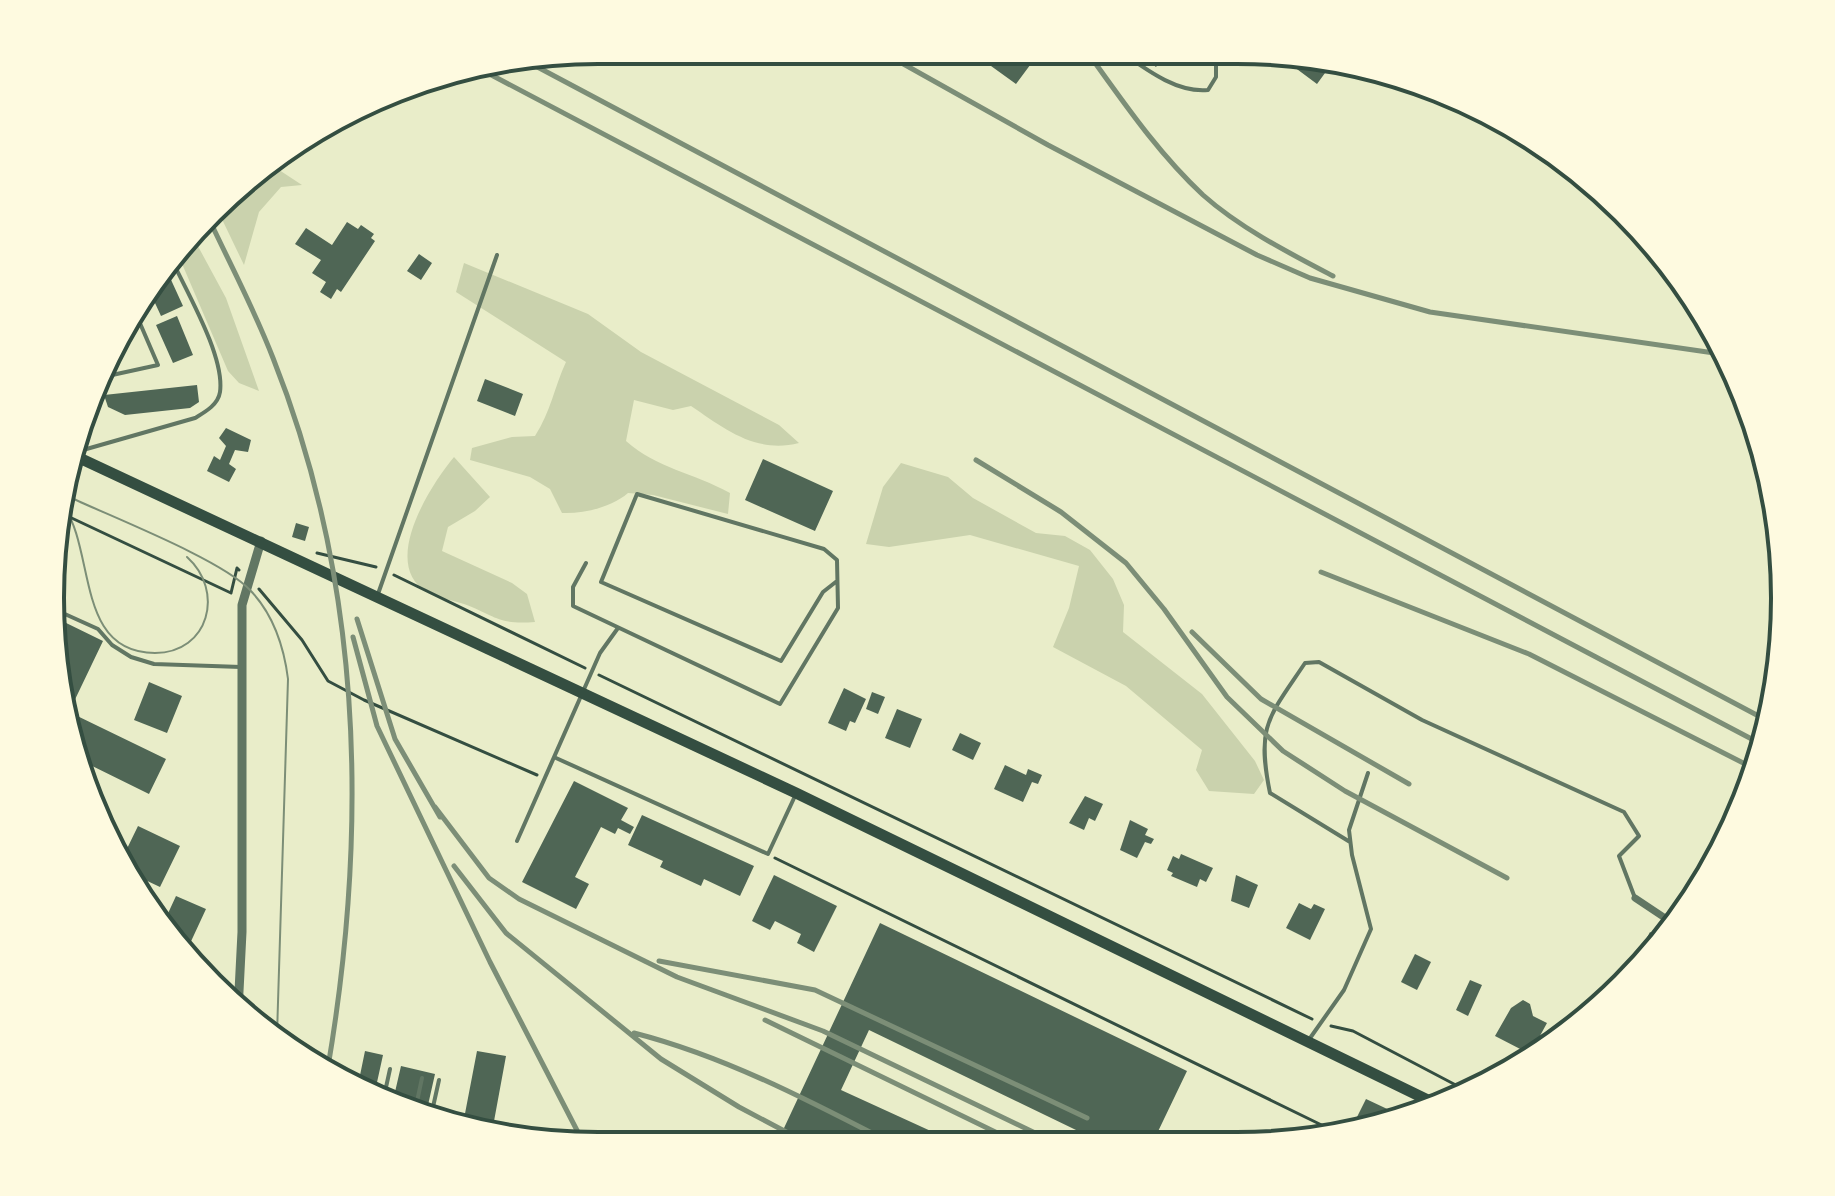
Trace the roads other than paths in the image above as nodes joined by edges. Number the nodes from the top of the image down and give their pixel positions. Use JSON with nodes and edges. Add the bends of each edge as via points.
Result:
{"nodes":[{"id":1,"x":1139,"y":64,"type":"edge"},
{"id":2,"x":1216,"y":64,"type":"edge"},
{"id":3,"x":497,"y":255,"type":"dead end"},
{"id":4,"x":177,"y":270,"type":"edge"},
{"id":5,"x":140,"y":324,"type":"edge"},
{"id":6,"x":113,"y":375,"type":"edge"},
{"id":7,"x":85,"y":451,"type":"edge"},
{"id":8,"x":82,"y":458,"type":"edge"},
{"id":9,"x":261,"y":541,"type":"junction"},
{"id":10,"x":586,"y":563,"type":"dead end"},
{"id":11,"x":837,"y":581,"type":"junction"},
{"id":12,"x":378,"y":594,"type":"junction"},
{"id":13,"x":64,"y":614,"type":"edge"},
{"id":14,"x":618,"y":628,"type":"junction"},
{"id":15,"x":241,"y":667,"type":"junction"},
{"id":16,"x":585,"y":694,"type":"junction"},
{"id":17,"x":556,"y":758,"type":"junction"},
{"id":18,"x":1368,"y":773,"type":"dead end"},
{"id":19,"x":796,"y":793,"type":"junction"},
{"id":20,"x":517,"y":841,"type":"dead end"},
{"id":21,"x":1350,"y":842,"type":"junction"},
{"id":22,"x":1635,"y":898,"type":"joint"},
{"id":23,"x":1665,"y":918,"type":"edge"},
{"id":24,"x":239,"y":993,"type":"edge"},
{"id":25,"x":1307,"y":1043,"type":"junction"},
{"id":26,"x":390,"y":1069,"type":"dead end"},
{"id":27,"x":422,"y":1078,"type":"dead end"},
{"id":28,"x":439,"y":1080,"type":"dead end"},
{"id":29,"x":386,"y":1087,"type":"edge"},
{"id":30,"x":1420,"y":1096,"type":"junction"},
{"id":31,"x":1424,"y":1098,"type":"edge"},
{"id":32,"x":417,"y":1100,"type":"edge"},
{"id":33,"x":1418,"y":1100,"type":"edge"},
{"id":34,"x":433,"y":1106,"type":"edge"}],
"edges":[{"from":1,"to":2,"type":"lane","via":[[1195,91],[1208,90]]},
{"from":3,"to":12,"type":"lane"},
{"from":4,"to":7,"type":"lane","via":[[209,340],[220,395],[195,418]]},
{"from":5,"to":6,"type":"lane","via":[[158,365]]},
{"from":8,"to":9,"type":"main road"},
{"from":9,"to":12,"type":"main road"},
{"from":9,"to":15,"type":"street","via":[[242,605]]},
{"from":10,"to":14,"type":"lane","via":[[573,587],[573,606]]},
{"from":11,"to":11,"type":"lane","via":[[837,560],[824,549],[637,494],[601,582],[781,661],[823,592]]},
{"from":11,"to":14,"type":"lane","via":[[838,608],[780,704]]},
{"from":12,"to":16,"type":"main road"},
{"from":13,"to":15,"type":"lane","via":[[98,629],[131,657],[154,664]]},
{"from":14,"to":16,"type":"lane"},
{"from":15,"to":24,"type":"street"},
{"from":16,"to":17,"type":"lane"},
{"from":16,"to":19,"type":"main road"},
{"from":17,"to":19,"type":"lane","via":[[768,854]]},
{"from":17,"to":20,"type":"lane"},
{"from":18,"to":21,"type":"lane"},
{"from":19,"to":25,"type":"main road"},
{"from":21,"to":22,"type":"lane","via":[[1270,793],[1264,726],[1305,663],[1319,662],[1422,720],[1624,812],[1639,836],[1619,856]]},
{"from":21,"to":25,"type":"lane","via":[[1371,929],[1344,990]]},
{"from":22,"to":23,"type":"street"},
{"from":25,"to":30,"type":"main road"},
{"from":26,"to":29,"type":"lane"},
{"from":27,"to":32,"type":"lane"},
{"from":28,"to":34,"type":"lane"},
{"from":30,"to":31,"type":"main road"},
{"from":30,"to":33,"type":"street"}]}
